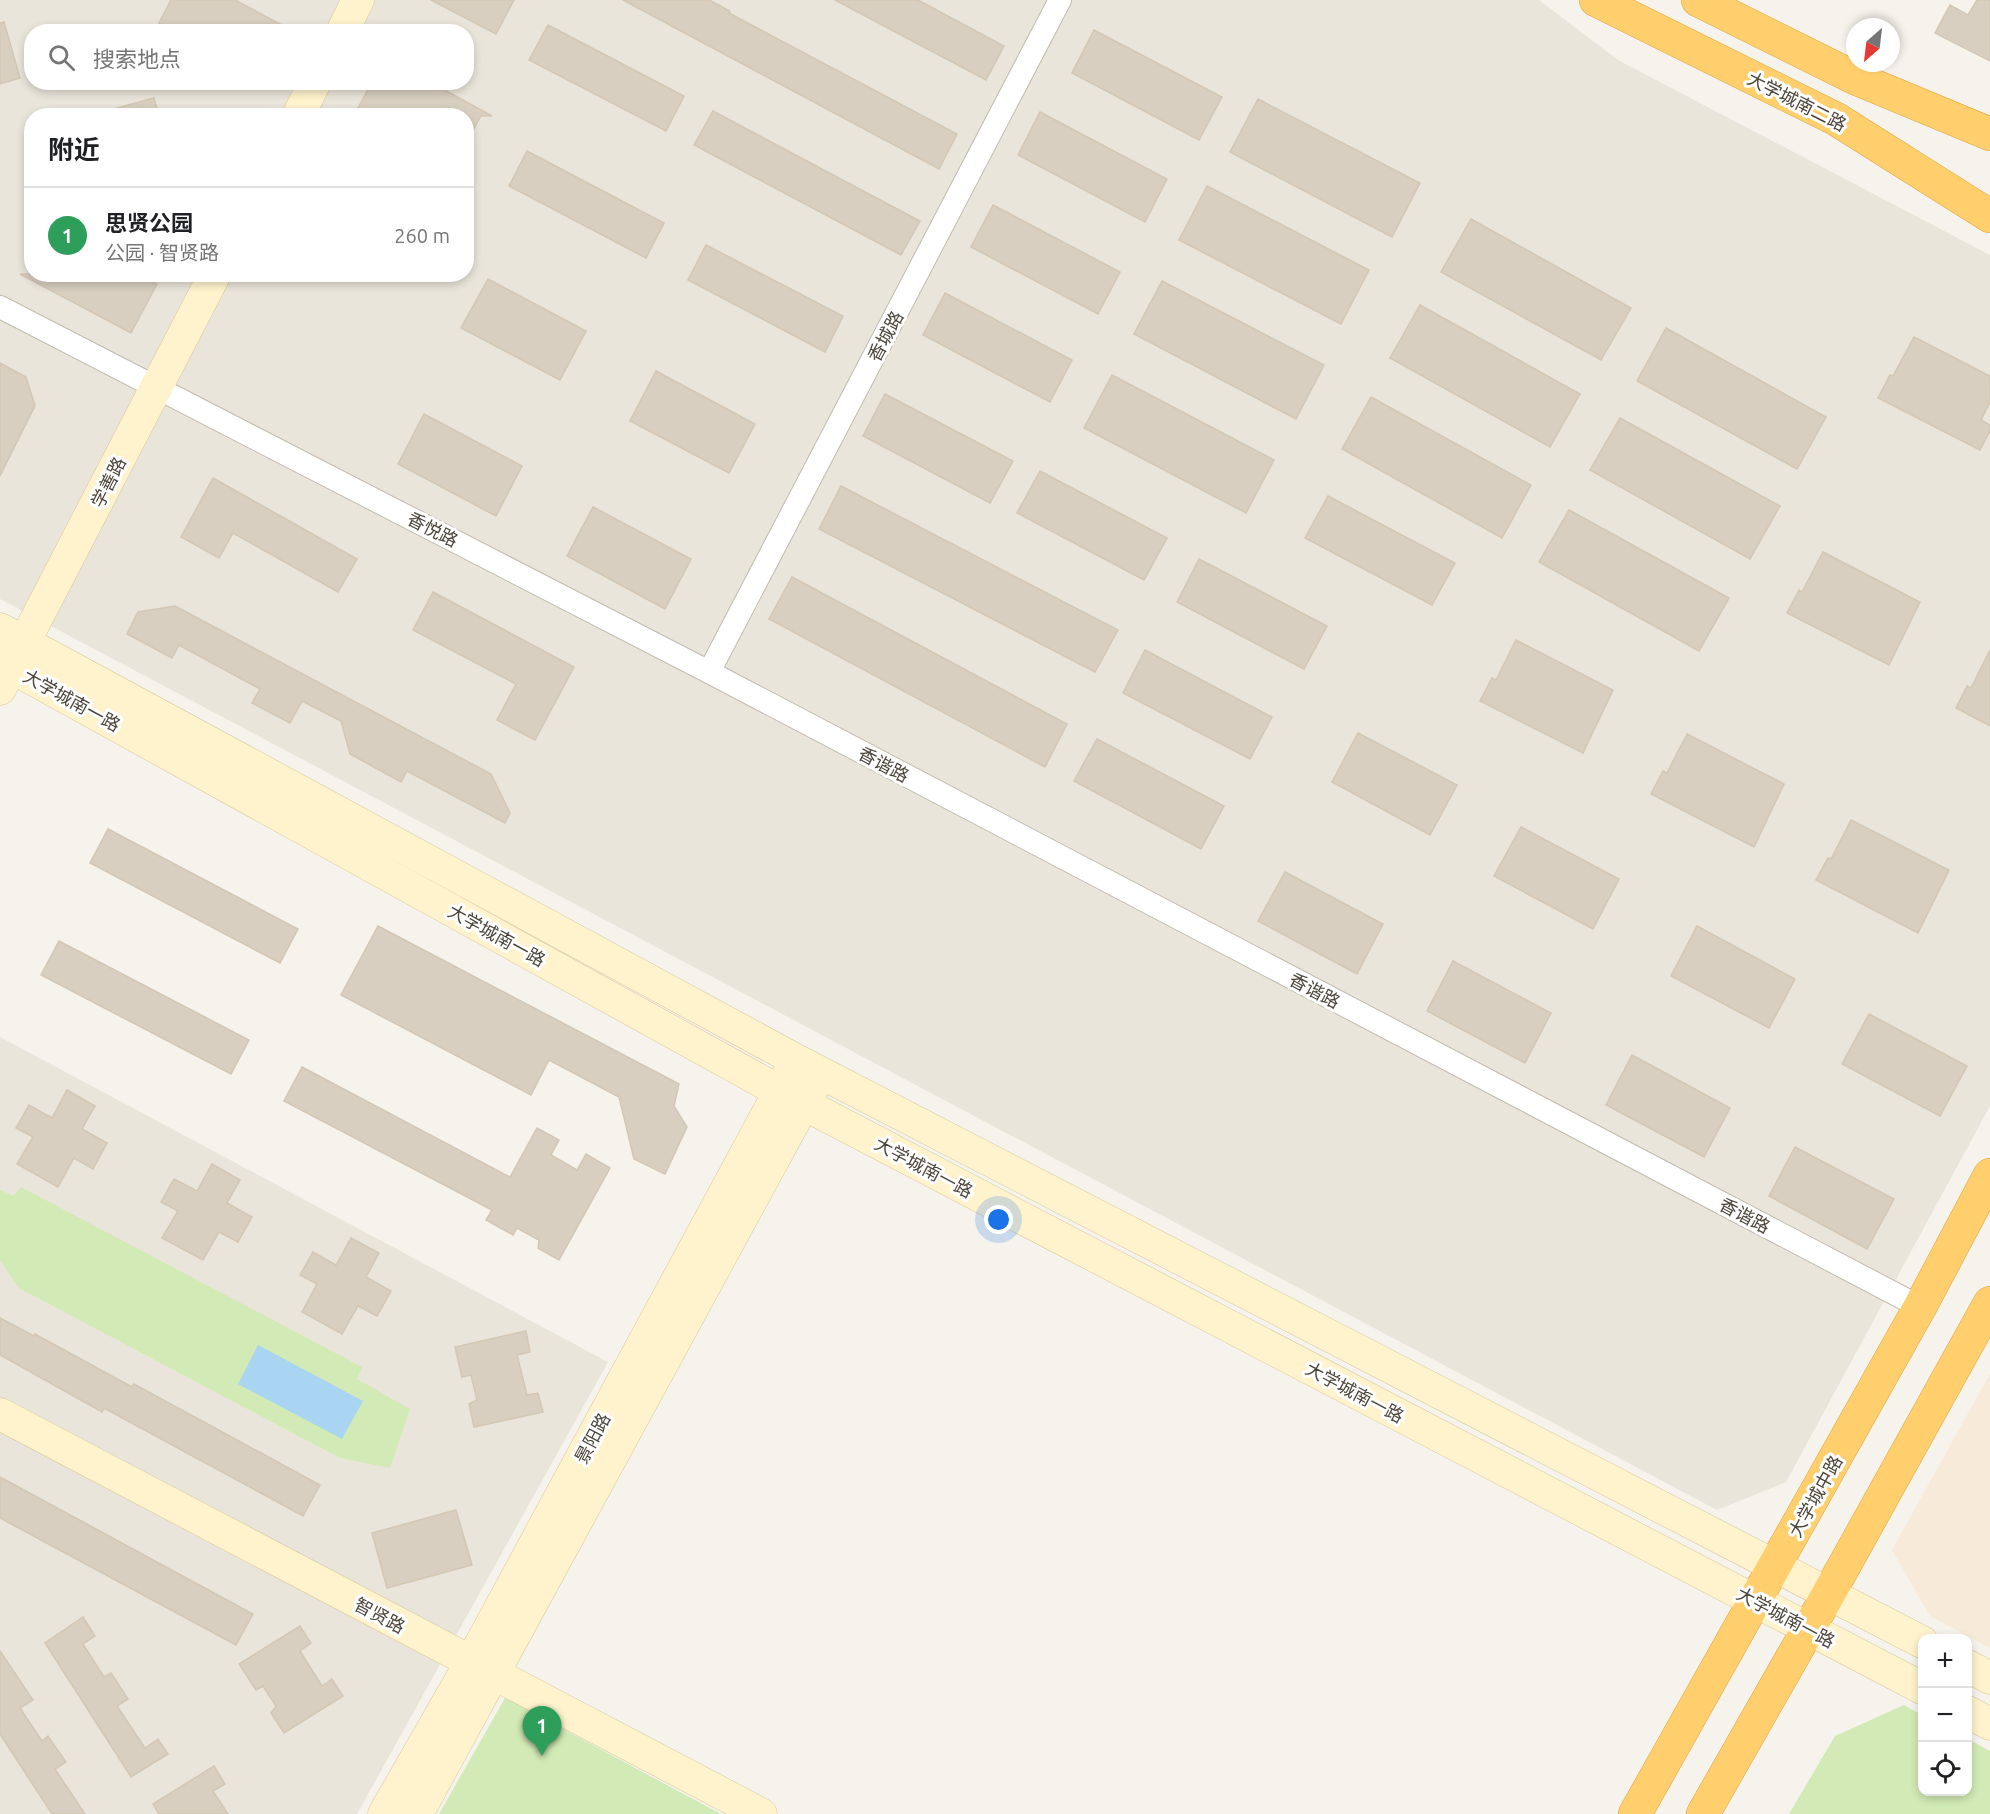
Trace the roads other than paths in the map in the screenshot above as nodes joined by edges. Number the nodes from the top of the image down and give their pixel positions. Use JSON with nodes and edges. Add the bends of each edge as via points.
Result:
{"nodes":[{"id":1,"x":358,"y":0,"type":"edge"},
{"id":2,"x":1060,"y":0,"type":"edge"},
{"id":3,"x":1596,"y":0,"type":"edge"},
{"id":4,"x":1698,"y":0,"type":"edge"},
{"id":5,"x":346,"y":24,"type":"edge"},
{"id":6,"x":311,"y":90,"type":"edge"},
{"id":7,"x":302,"y":108,"type":"edge"},
{"id":8,"x":1990,"y":134,"type":"edge"},
{"id":9,"x":1990,"y":216,"type":"edge"},
{"id":10,"x":211,"y":282,"type":"edge"},
{"id":11,"x":0,"y":307,"type":"edge"},
{"id":12,"x":157,"y":387,"type":"junction"},
{"id":13,"x":7,"y":658,"type":"edge"},
{"id":14,"x":709,"y":672,"type":"junction"},
{"id":15,"x":808,"y":1066,"type":"junction"},
{"id":16,"x":792,"y":1098,"type":"junction"},
{"id":17,"x":1990,"y":1175,"type":"edge"},
{"id":18,"x":1990,"y":1303,"type":"edge"},
{"id":19,"x":1920,"y":1307,"type":"junction"},
{"id":20,"x":0,"y":1414,"type":"edge"},
{"id":21,"x":1776,"y":1565,"type":"junction"},
{"id":22,"x":1829,"y":1593,"type":"junction"},
{"id":23,"x":1755,"y":1601,"type":"junction"},
{"id":24,"x":1809,"y":1629,"type":"junction"},
{"id":25,"x":1918,"y":1639,"type":"edge"},
{"id":26,"x":483,"y":1668,"type":"junction"},
{"id":27,"x":1972,"y":1668,"type":"edge"},
{"id":28,"x":1990,"y":1677,"type":"edge"},
{"id":29,"x":1918,"y":1685,"type":"edge"},
{"id":30,"x":1972,"y":1714,"type":"edge"},
{"id":31,"x":1990,"y":1724,"type":"edge"},
{"id":32,"x":384,"y":1814,"type":"edge"},
{"id":33,"x":417,"y":1814,"type":"edge"},
{"id":34,"x":761,"y":1814,"type":"edge"},
{"id":35,"x":1635,"y":1814,"type":"edge"},
{"id":36,"x":1702,"y":1814,"type":"edge"}],
"edges":[{"from":1,"to":5,"type":"main road"},
{"from":2,"to":14,"type":"street","name":"香城路"},
{"from":3,"to":9,"type":"highway","name":"大学城南二路","via":[[1836,119]]},
{"from":4,"to":8,"type":"highway","via":[[1855,78]]},
{"from":6,"to":7,"type":"main road"},
{"from":10,"to":12,"type":"main road","name":"学善路"},
{"from":11,"to":12,"type":"street","name":"香悦路"},
{"from":12,"to":13,"type":"main road","name":"学善路"},
{"from":12,"to":14,"type":"street","name":"香悦路"},
{"from":13,"to":15,"type":"main road","name":"大学城南一路"},
{"from":13,"to":16,"type":"main road","name":"大学城南一路"},
{"from":14,"to":19,"type":"street","name":"香谐路"},
{"from":15,"to":16,"type":"main road","name":"景阳路"},
{"from":15,"to":21,"type":"main road","name":"大学城南一路"},
{"from":16,"to":23,"type":"main road","name":"大学城南一路"},
{"from":16,"to":26,"type":"main road","name":"景阳路"},
{"from":17,"to":19,"type":"highway","name":"大学城中路"},
{"from":18,"to":22,"type":"highway"},
{"from":19,"to":21,"type":"highway","name":"大学城中路"},
{"from":20,"to":26,"type":"main road","name":"智贤路"},
{"from":21,"to":22,"type":"main road","name":"大学城南一路"},
{"from":21,"to":23,"type":"highway","name":"大学城中路"},
{"from":22,"to":24,"type":"highway"},
{"from":22,"to":25,"type":"main road","name":"大学城南一路"},
{"from":23,"to":24,"type":"main road","name":"大学城南一路"},
{"from":23,"to":35,"type":"highway","name":"大学城中路"},
{"from":24,"to":29,"type":"main road","name":"大学城南一路"},
{"from":24,"to":36,"type":"highway"},
{"from":26,"to":32,"type":"main road","name":"景阳路"},
{"from":26,"to":33,"type":"main road","name":"景阳路"},
{"from":26,"to":34,"type":"main road","name":"智贤路"},
{"from":27,"to":28,"type":"main road"},
{"from":30,"to":31,"type":"main road"}]}
